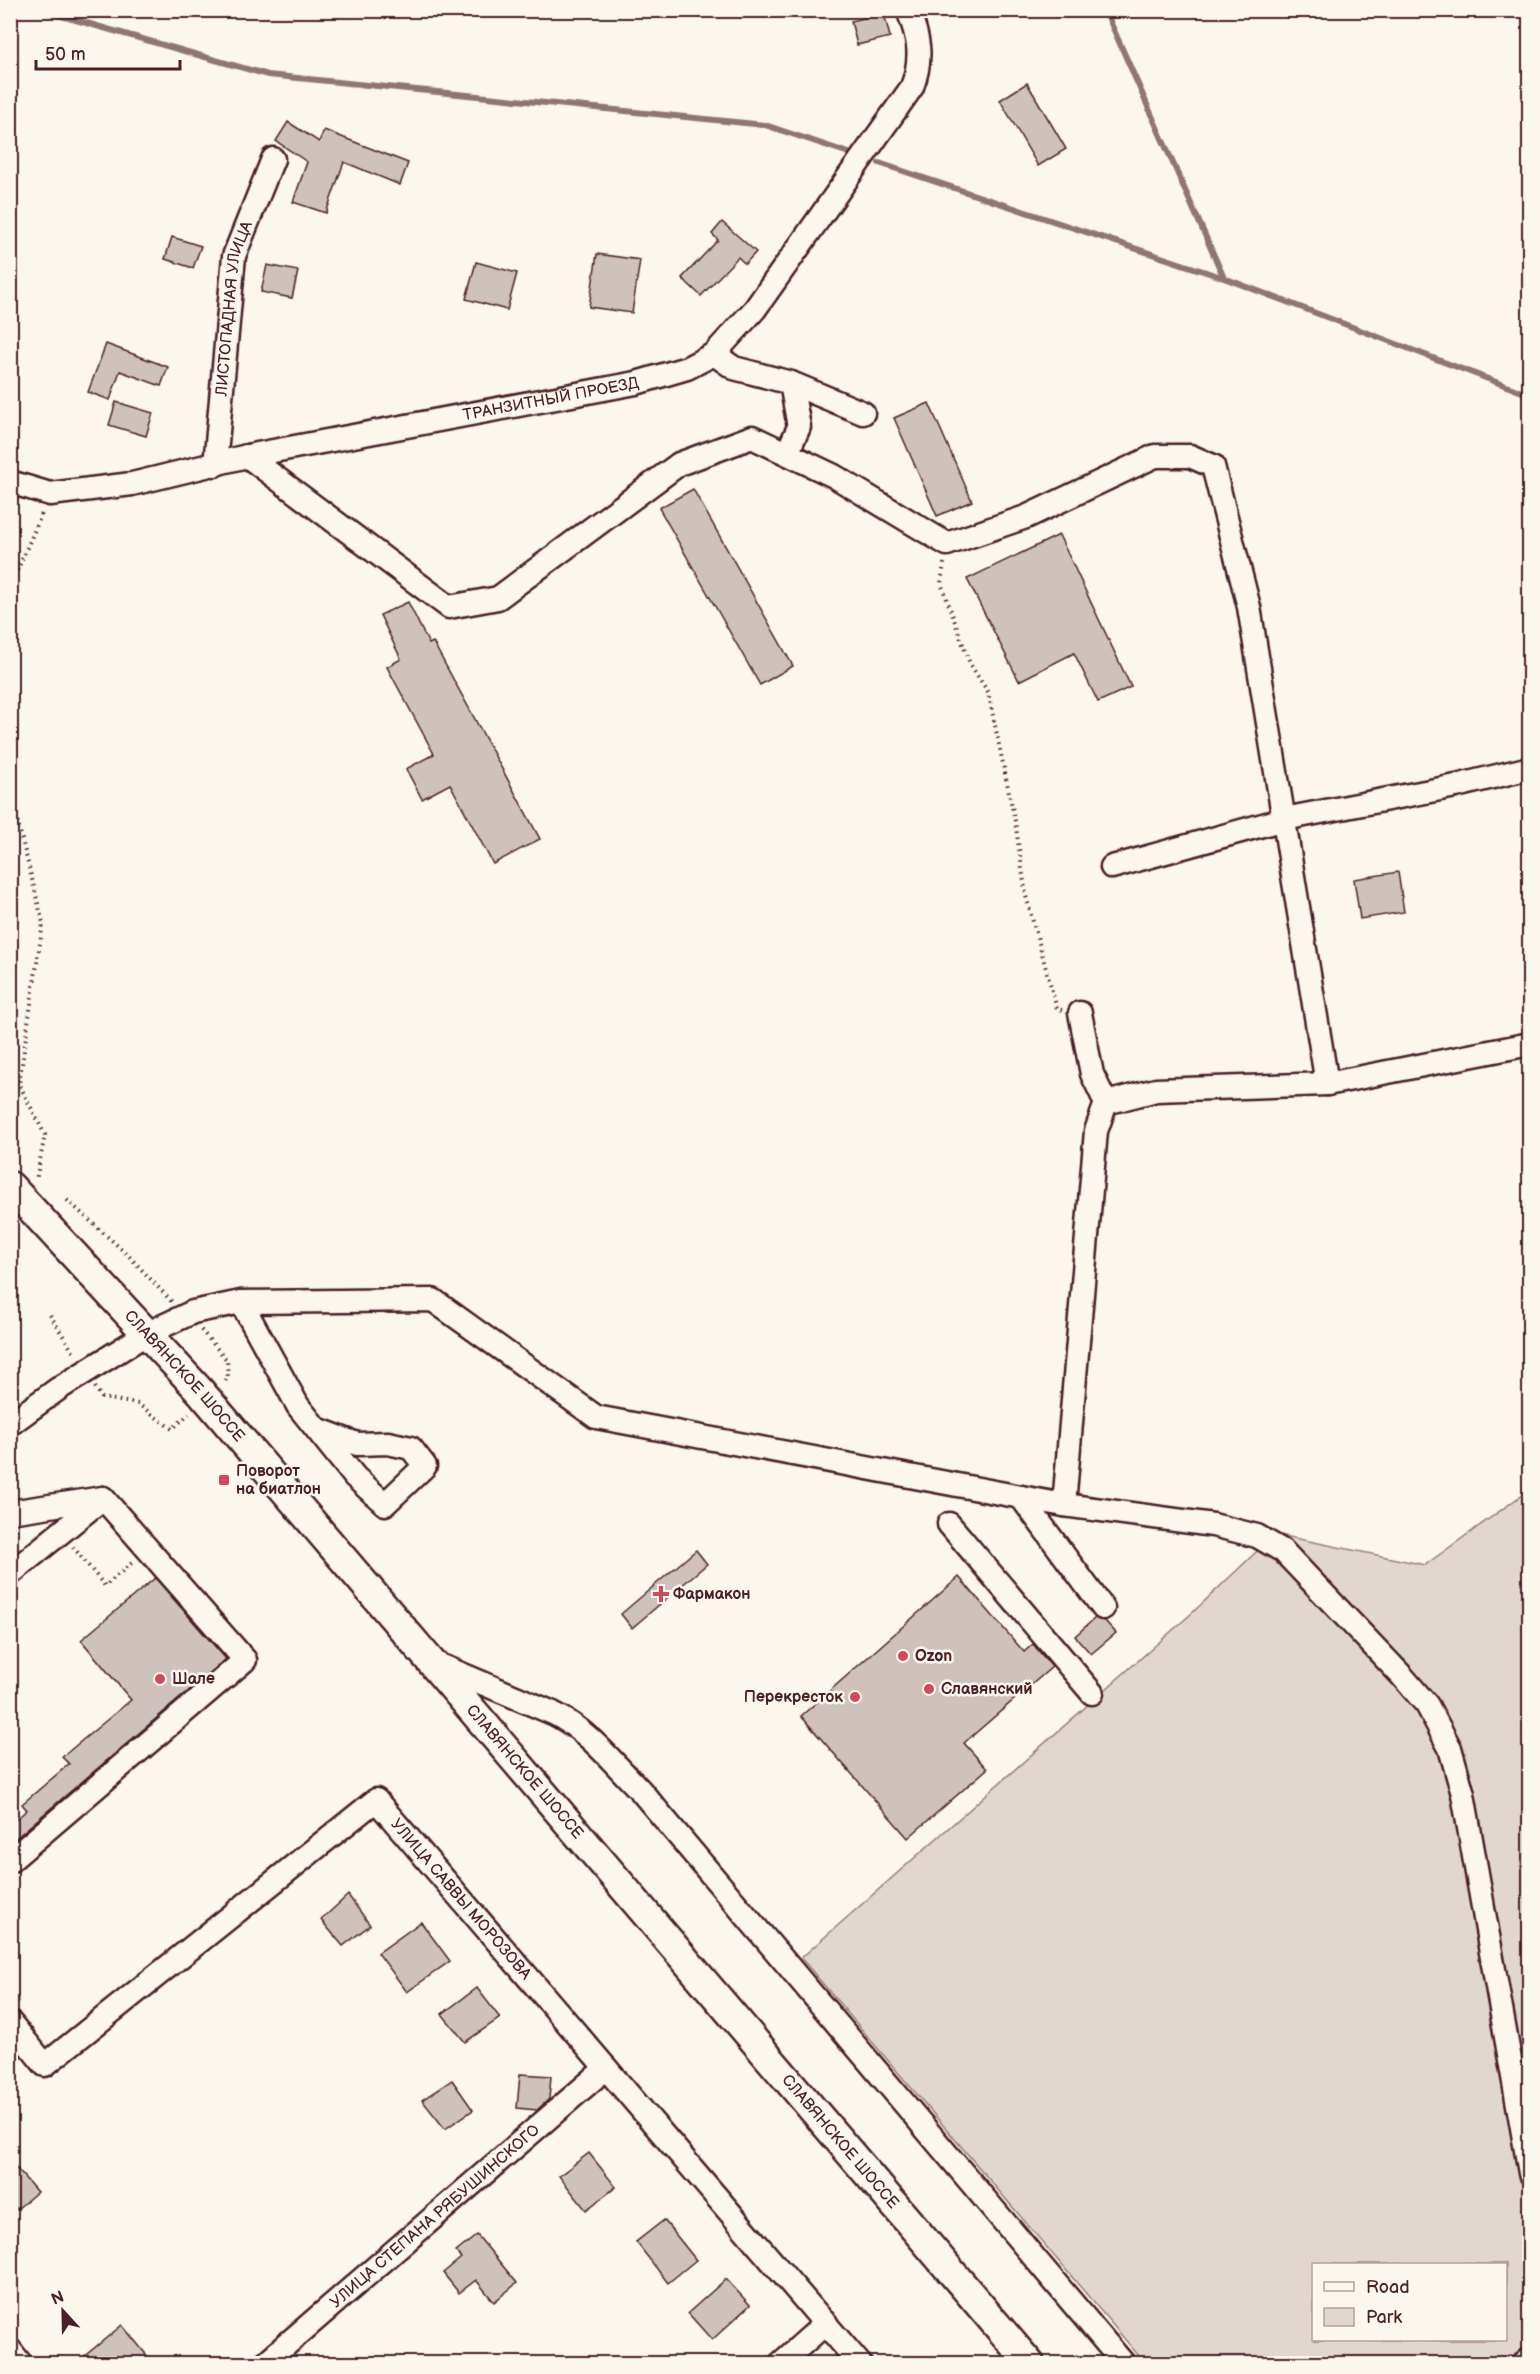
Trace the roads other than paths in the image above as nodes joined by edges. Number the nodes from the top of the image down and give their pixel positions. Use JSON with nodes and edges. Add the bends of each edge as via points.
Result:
{"nodes":[{"id":1,"x":908,"y":10,"type":"edge"},
{"id":2,"x":273,"y":159,"type":"dead end"},
{"id":3,"x":714,"y":354,"type":"junction"},
{"id":4,"x":791,"y":383,"type":"junction"},
{"id":5,"x":863,"y":413,"type":"dead end"},
{"id":6,"x":787,"y":453,"type":"junction"},
{"id":7,"x":247,"y":456,"type":"junction"},
{"id":8,"x":215,"y":465,"type":"junction"},
{"id":9,"x":10,"y":482,"type":"edge"},
{"id":10,"x":1530,"y":768,"type":"edge"},
{"id":11,"x":1284,"y":819,"type":"junction"},
{"id":12,"x":1112,"y":867,"type":"dead end"},
{"id":13,"x":1080,"y":1013,"type":"road end"},
{"id":14,"x":1530,"y":1044,"type":"edge"},
{"id":15,"x":1327,"y":1084,"type":"junction"},
{"id":16,"x":1106,"y":1102,"type":"junction"},
{"id":17,"x":10,"y":1186,"type":"edge"},
{"id":18,"x":241,"y":1302,"type":"junction"},
{"id":19,"x":146,"y":1334,"type":"junction"},
{"id":20,"x":10,"y":1424,"type":"edge"},
{"id":21,"x":317,"y":1430,"type":"dead end"},
{"id":22,"x":1021,"y":1497,"type":"junction"},
{"id":23,"x":103,"y":1498,"type":"junction"},
{"id":24,"x":1064,"y":1505,"type":"junction"},
{"id":25,"x":38,"y":1508,"type":"junction"},
{"id":26,"x":10,"y":1512,"type":"edge"},
{"id":27,"x":949,"y":1524,"type":"dead end"},
{"id":28,"x":61,"y":1532,"type":"junction"},
{"id":29,"x":13,"y":1568,"type":"edge"},
{"id":30,"x":1103,"y":1608,"type":"dead end"},
{"id":31,"x":435,"y":1663,"type":"junction"},
{"id":32,"x":1092,"y":1693,"type":"dead end"},
{"id":33,"x":10,"y":1861,"type":"edge"},
{"id":34,"x":10,"y":2022,"type":"edge"},
{"id":35,"x":606,"y":2068,"type":"junction"},
{"id":36,"x":1530,"y":2173,"type":"edge"},
{"id":37,"x":826,"y":2324,"type":"junction"},
{"id":38,"x":10,"y":2350,"type":"edge"},
{"id":39,"x":1530,"y":2358,"type":"edge"},
{"id":40,"x":21,"y":2364,"type":"edge"},
{"id":41,"x":264,"y":2364,"type":"edge"},
{"id":42,"x":780,"y":2364,"type":"edge"},
{"id":43,"x":860,"y":2364,"type":"edge"},
{"id":44,"x":1030,"y":2364,"type":"edge"},
{"id":45,"x":1124,"y":2364,"type":"edge"},
{"id":46,"x":1522,"y":2364,"type":"edge"}],
"edges":[{"from":1,"to":3,"type":"street","name":"ТРАНЗИТНЫЙ ПРОЕЗД","via":[[920,40],[917,74],[899,107],[755,309]]},
{"from":2,"to":8,"type":"street","name":"ЛИСТОПАДНАЯ УЛИЦА","via":[[234,256]]},
{"from":3,"to":4,"type":"street","via":[[734,368]]},
{"from":3,"to":7,"type":"street","name":"ТРАНЗИТНЫЙ ПРОЕЗД","via":[[687,368],[636,383]]},
{"from":4,"to":5,"type":"street"},
{"from":4,"to":6,"type":"street","via":[[799,427]]},
{"from":6,"to":7,"type":"street","via":[[752,437],[679,464],[498,598],[449,607]]},
{"from":6,"to":11,"type":"street","via":[[834,476],[947,544],[1026,517],[1155,456],[1190,456],[1213,466],[1249,607]]},
{"from":7,"to":8,"type":"street","name":"ТРАНЗИТНЫЙ ПРОЕЗД"},
{"from":8,"to":9,"type":"street","name":"ТРАНЗИТНЫЙ ПРОЕЗД","via":[[132,484],[50,494]]},
{"from":10,"to":11,"type":"street"},
{"from":11,"to":12,"type":"street"},
{"from":11,"to":15,"type":"street"},
{"from":13,"to":16,"type":"street","via":[[1092,1074]]},
{"from":14,"to":15,"type":"street"},
{"from":15,"to":16,"type":"street","via":[[1156,1090]]},
{"from":16,"to":24,"type":"street","via":[[1096,1131]]},
{"from":17,"to":19,"type":"main road","name":"СЛАВЯНСКОЕ ШОССЕ"},
{"from":18,"to":19,"type":"street","via":[[193,1312]]},
{"from":18,"to":21,"type":"street","via":[[298,1406]]},
{"from":18,"to":22,"type":"street","via":[[433,1300],[596,1417]]},
{"from":19,"to":20,"type":"street"},
{"from":19,"to":31,"type":"main road","name":"СЛАВЯНСКОЕ ШОССЕ"},
{"from":22,"to":24,"type":"street"},
{"from":22,"to":30,"type":"street"},
{"from":23,"to":25,"type":"street"},
{"from":23,"to":28,"type":"street"},
{"from":23,"to":33,"type":"street","via":[[245,1660]]},
{"from":24,"to":36,"type":"street","via":[[1213,1525],[1257,1536],[1283,1551],[1315,1582],[1427,1706],[1450,1748],[1463,1794]]},
{"from":25,"to":26,"type":"street"},
{"from":25,"to":28,"type":"street"},
{"from":27,"to":32,"type":"street"},
{"from":28,"to":29,"type":"street"},
{"from":31,"to":44,"type":"main road","name":"СЛАВЯНСКОЕ ШОССЕ"},
{"from":31,"to":45,"type":"street","via":[[571,1722],[596,1744],[640,1790]]},
{"from":34,"to":35,"type":"street","name":"УЛИЦА САВВЫ МОРОЗОВА","via":[[45,2065],[376,1800]]},
{"from":35,"to":37,"type":"street","name":"УЛИЦА САВВЫ МОРОЗОВА"},
{"from":35,"to":41,"type":"street","name":"УЛИЦА СТЕПАНА РЯБУШИНСКОГО"},
{"from":37,"to":42,"type":"street"},
{"from":37,"to":43,"type":"street","name":"УЛИЦА САВВЫ МОРОЗОВА"},
{"from":38,"to":40,"type":"street"},
{"from":39,"to":46,"type":"street"}]}
